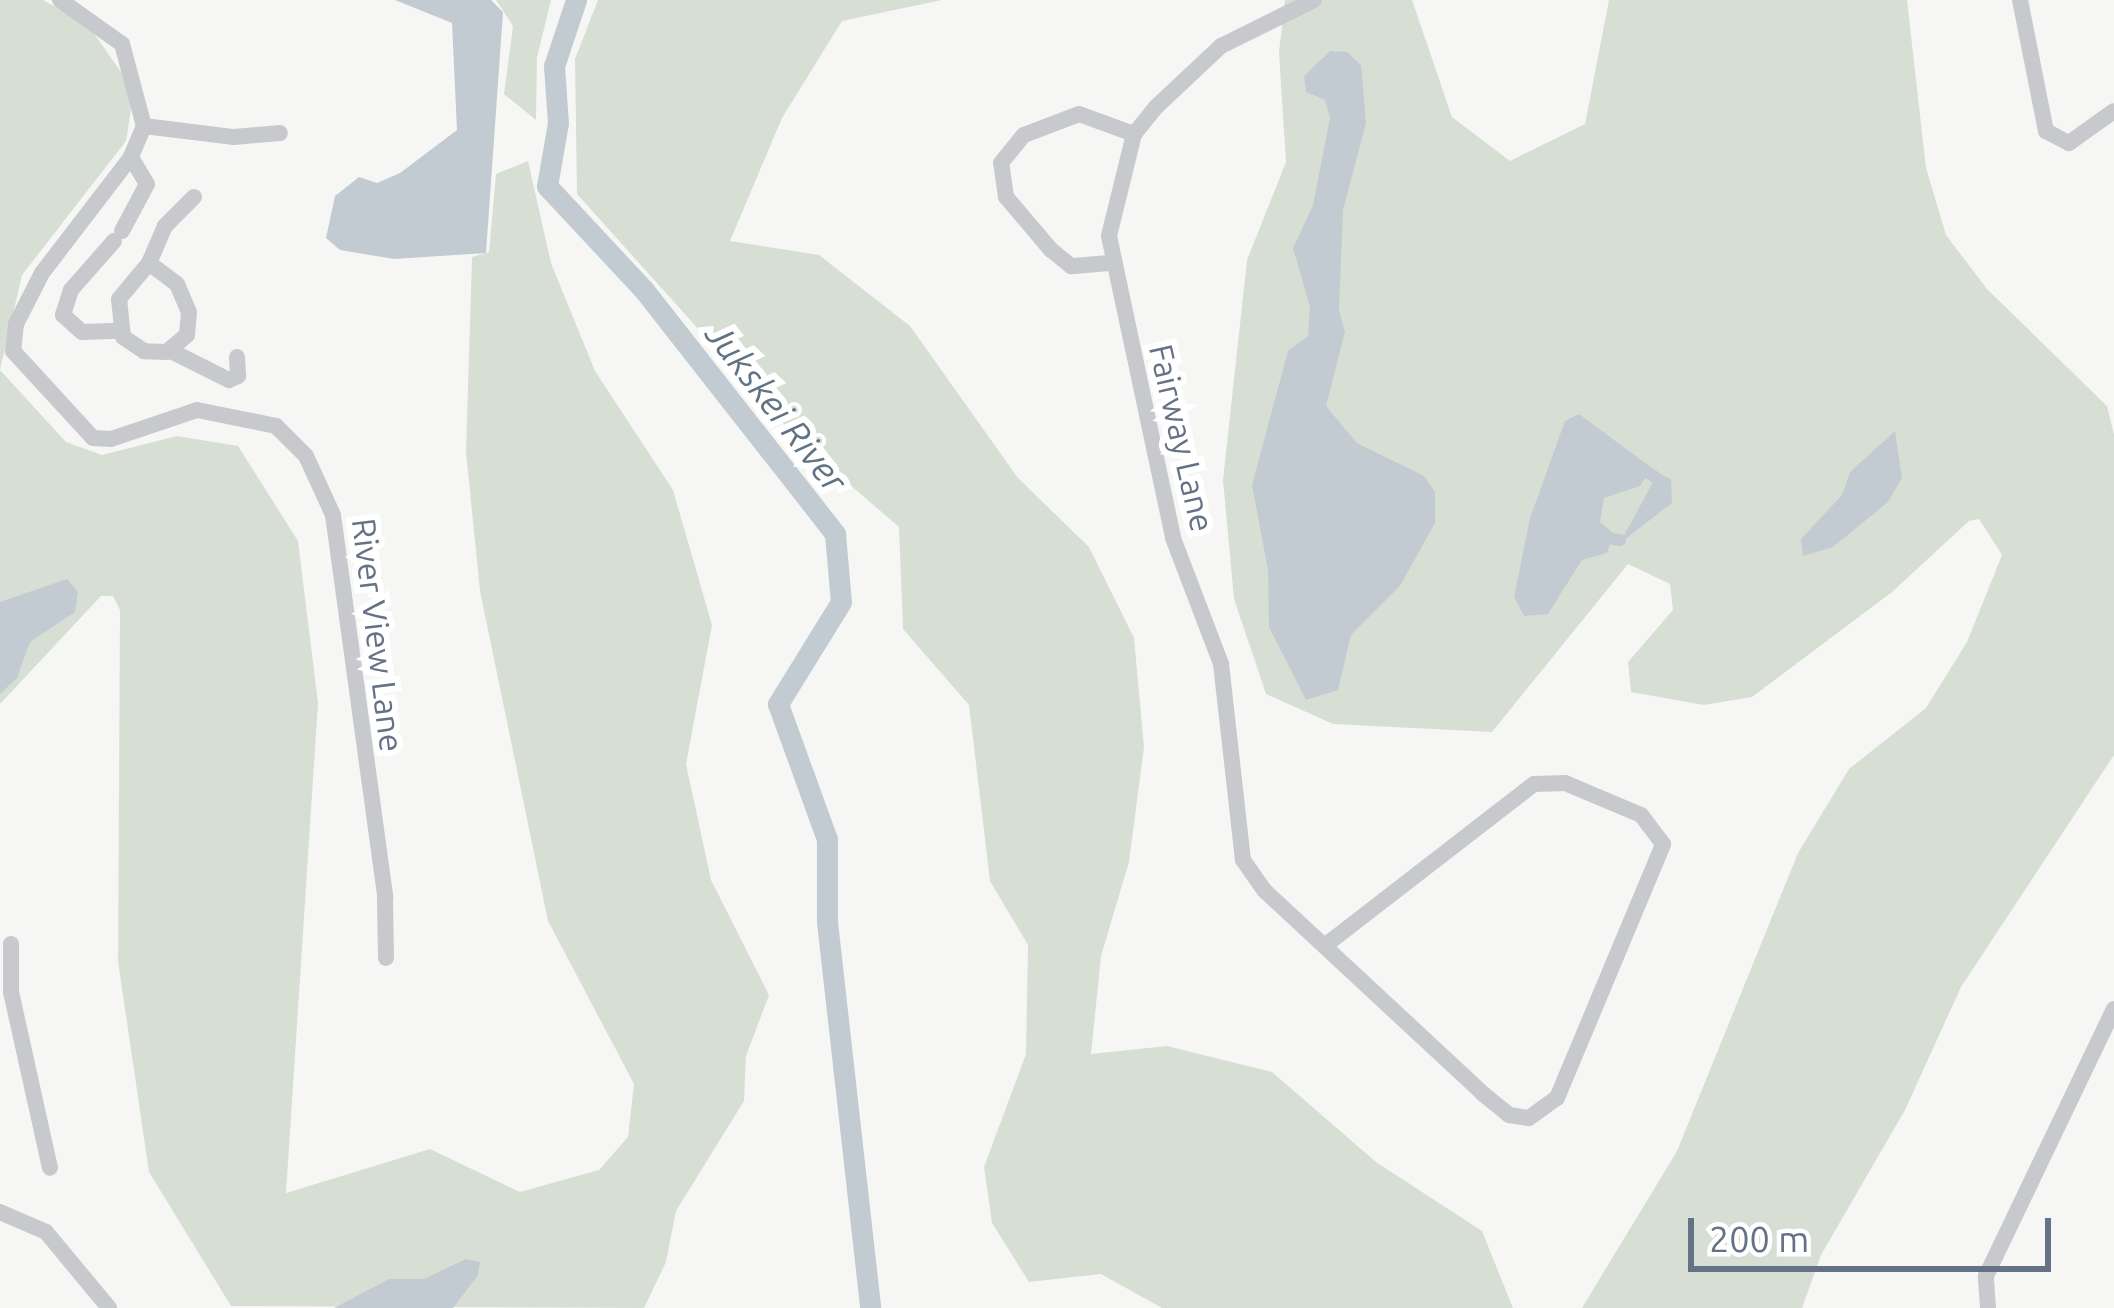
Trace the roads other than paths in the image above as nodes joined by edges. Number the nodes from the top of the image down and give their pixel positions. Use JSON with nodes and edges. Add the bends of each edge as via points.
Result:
{"nodes":[{"id":1,"x":60,"y":0,"type":"edge"},
{"id":2,"x":1314,"y":0,"type":"edge"},
{"id":3,"x":2020,"y":0,"type":"edge"},
{"id":4,"x":2114,"y":111,"type":"edge"},
{"id":5,"x":144,"y":126,"type":"junction"},
{"id":6,"x":280,"y":133,"type":"dead end"},
{"id":7,"x":1134,"y":134,"type":"junction"},
{"id":8,"x":131,"y":157,"type":"junction"},
{"id":9,"x":194,"y":197,"type":"dead end"},
{"id":10,"x":149,"y":262,"type":"junction"},
{"id":11,"x":1109,"y":263,"type":"junction"},
{"id":12,"x":120,"y":332,"type":"junction"},
{"id":13,"x":171,"y":351,"type":"junction"},
{"id":14,"x":237,"y":357,"type":"dead end"},
{"id":15,"x":11,"y":944,"type":"dead end"},
{"id":16,"x":1327,"y":944,"type":"junction"},
{"id":17,"x":386,"y":958,"type":"dead end"},
{"id":18,"x":6,"y":993,"type":"edge"},
{"id":19,"x":2114,"y":1009,"type":"edge"},
{"id":20,"x":50,"y":1168,"type":"dead end"},
{"id":21,"x":0,"y":1212,"type":"edge"},
{"id":22,"x":109,"y":1308,"type":"edge"},
{"id":23,"x":1988,"y":1308,"type":"edge"}],
"edges":[{"from":1,"to":5,"type":"street","via":[[122,44]]},
{"from":2,"to":7,"type":"street","name":"Fairway Lane","via":[[1221,46]]},
{"from":3,"to":4,"type":"street","via":[[2046,131],[2069,143]]},
{"from":5,"to":6,"type":"street","via":[[234,137]]},
{"from":5,"to":8,"type":"street","name":"River View Lane"},
{"from":7,"to":11,"type":"street","name":"Fairway Lane","via":[[1112,213]]},
{"from":7,"to":11,"type":"street","via":[[1079,114],[1024,135],[1001,163],[1006,197],[1051,250],[1076,267]]},
{"from":8,"to":12,"type":"street","via":[[147,184],[118,236],[71,290],[63,315],[82,332]]},
{"from":8,"to":17,"type":"street","name":"River View Lane","via":[[42,273],[16,324],[13,351],[93,438],[208,411],[276,426],[313,466],[333,515],[385,897]]},
{"from":9,"to":10,"type":"street","via":[[164,226]]},
{"from":10,"to":12,"type":"street","via":[[121,293]]},
{"from":10,"to":13,"type":"street","via":[[177,284],[189,312],[187,335]]},
{"from":11,"to":16,"type":"street","name":"Fairway Lane","via":[[1173,538],[1221,664],[1240,850],[1257,882]]},
{"from":12,"to":13,"type":"street","via":[[140,350]]},
{"from":13,"to":14,"type":"street","via":[[229,380],[238,376]]},
{"from":15,"to":18,"type":"street"},
{"from":16,"to":16,"type":"street","name":"Fairway Lane","via":[[1502,1110],[1538,1116],[1562,1088],[1663,837],[1641,815],[1579,788],[1534,784]]},
{"from":18,"to":20,"type":"street"},
{"from":19,"to":23,"type":"street","via":[[1986,1276]]},
{"from":21,"to":22,"type":"street","via":[[46,1232]]}]}
